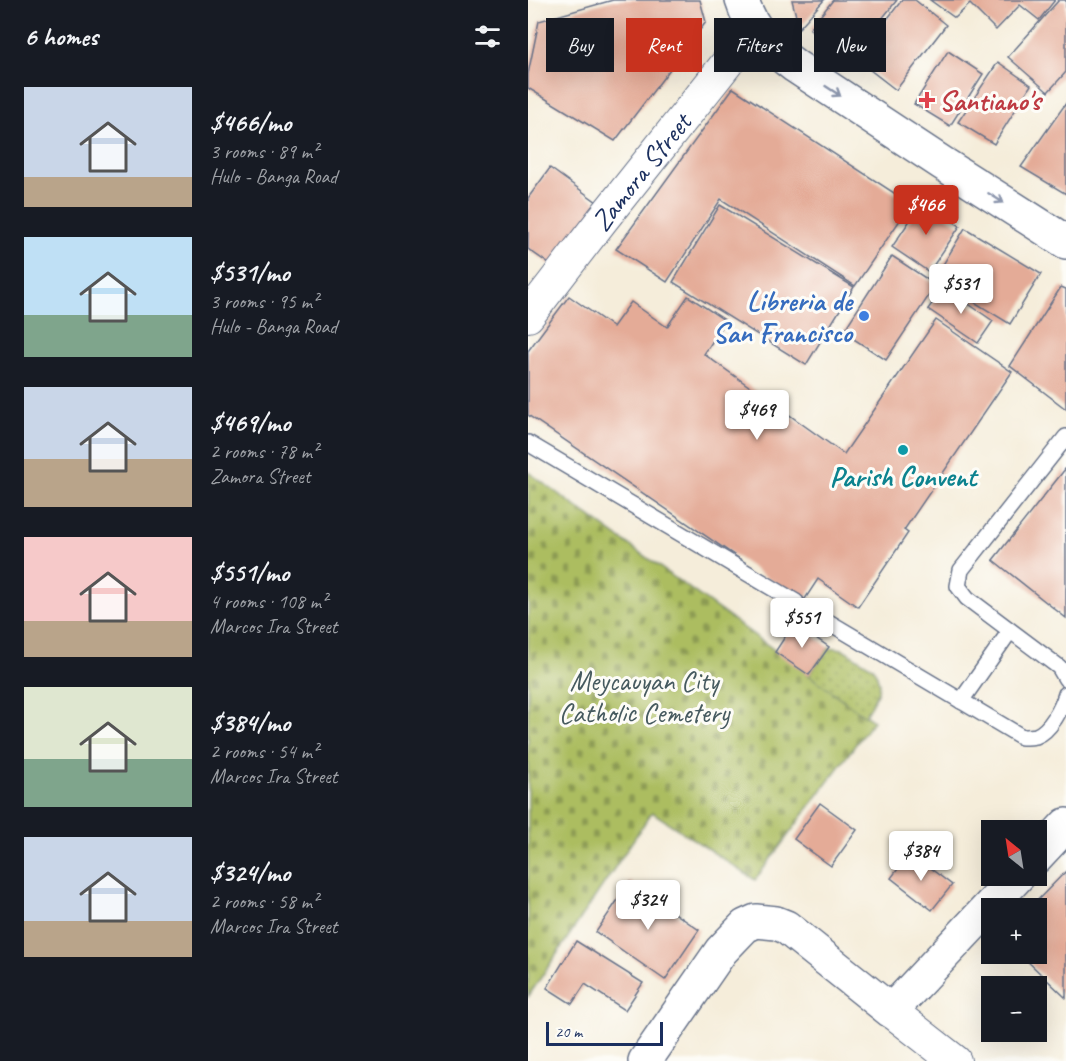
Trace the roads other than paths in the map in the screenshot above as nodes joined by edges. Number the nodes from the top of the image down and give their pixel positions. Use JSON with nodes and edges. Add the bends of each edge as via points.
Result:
{"nodes":[{"id":1,"x":749,"y":14,"type":"edge"},
{"id":2,"x":1066,"y":242,"type":"edge"},
{"id":3,"x":528,"y":315,"type":"edge"},
{"id":4,"x":1066,"y":437,"type":"edge"},
{"id":5,"x":528,"y":443,"type":"edge"},
{"id":6,"x":796,"y":602,"type":"dead end"},
{"id":7,"x":820,"y":617,"type":"dead end"},
{"id":8,"x":1010,"y":631,"type":"junction"},
{"id":9,"x":1066,"y":679,"type":"edge"},
{"id":10,"x":1066,"y":694,"type":"edge"},
{"id":11,"x":961,"y":701,"type":"junction"},
{"id":12,"x":1066,"y":825,"type":"edge"},
{"id":13,"x":1047,"y":845,"type":"edge"},
{"id":14,"x":1009,"y":886,"type":"edge"},
{"id":15,"x":891,"y":1011,"type":"junction"},
{"id":16,"x":645,"y":1061,"type":"edge"},
{"id":17,"x":955,"y":1061,"type":"edge"}],
"edges":[{"from":1,"to":2,"type":"street","one_way":true,"via":[[772,48],[795,66]]},
{"from":1,"to":3,"type":"street","name":"Zamora Street","via":[[609,210]]},
{"from":4,"to":8,"type":"lane","via":[[961,570],[958,586],[967,598]]},
{"from":5,"to":6,"type":"lane"},
{"from":7,"to":11,"type":"lane"},
{"from":8,"to":9,"type":"lane","via":[[1059,667]]},
{"from":8,"to":11,"type":"lane"},
{"from":10,"to":11,"type":"lane","via":[[1048,729],[1028,737]]},
{"from":12,"to":13,"type":"street"},
{"from":14,"to":15,"type":"street"},
{"from":15,"to":16,"type":"street","via":[[786,927],[756,921],[745,926],[721,951]]},
{"from":15,"to":17,"type":"street"}]}
